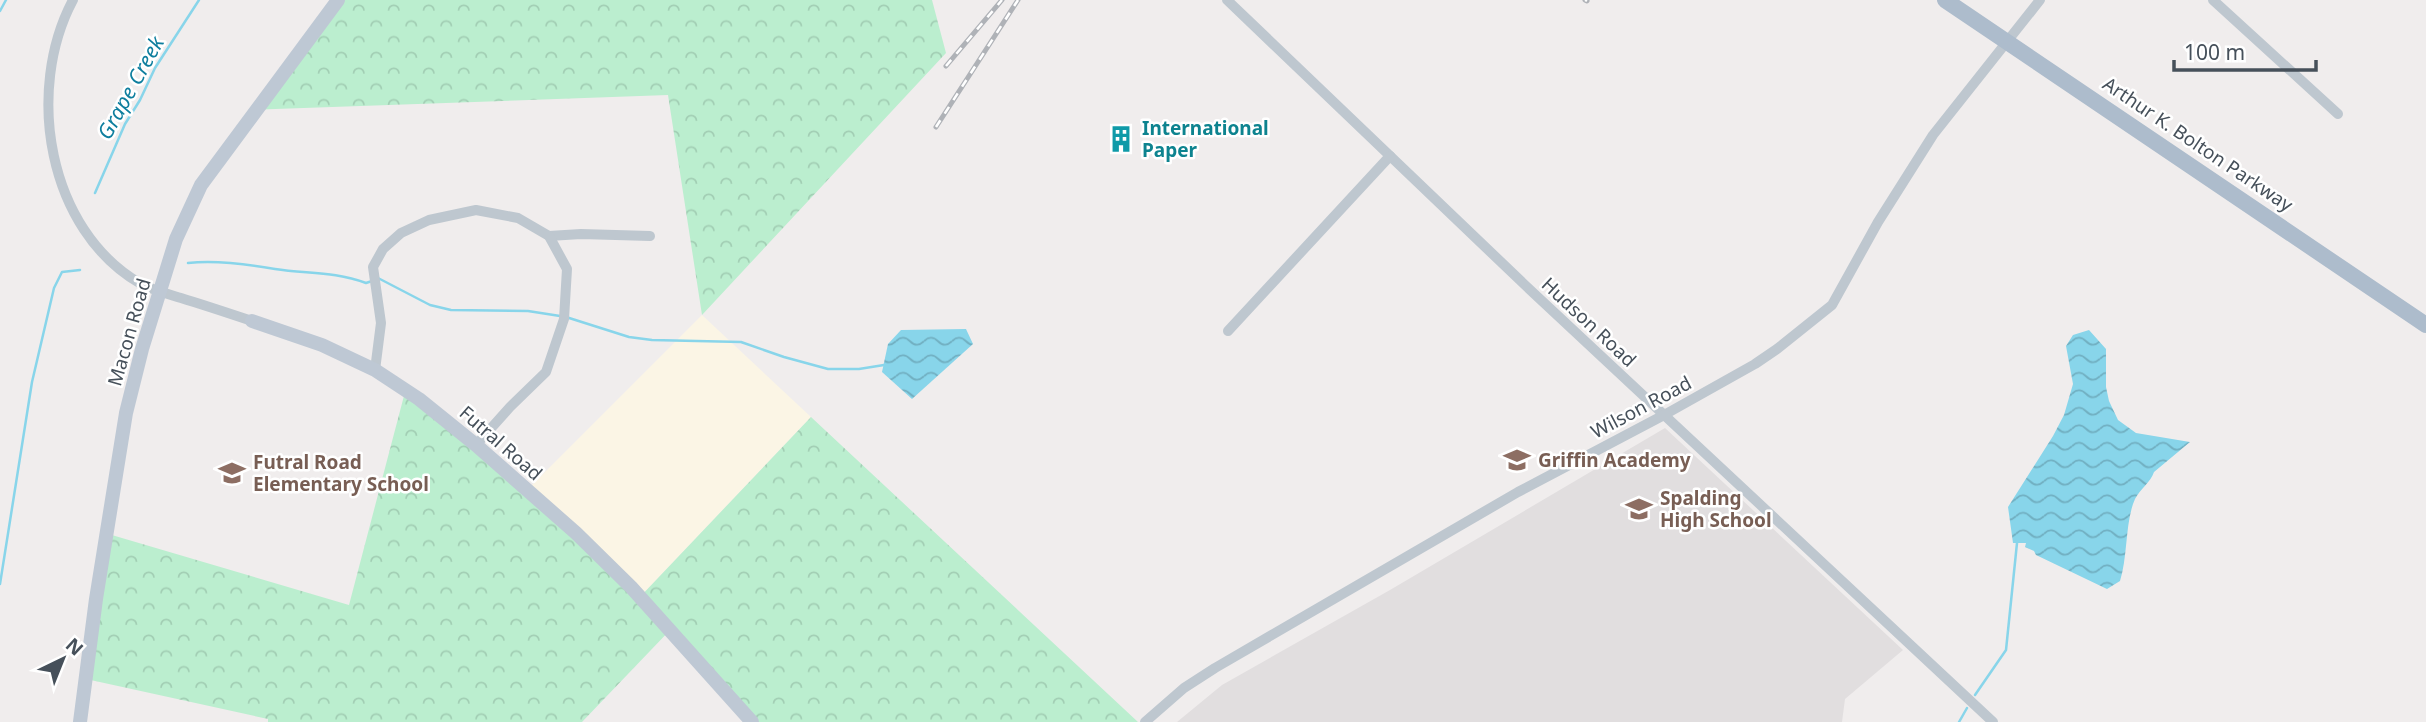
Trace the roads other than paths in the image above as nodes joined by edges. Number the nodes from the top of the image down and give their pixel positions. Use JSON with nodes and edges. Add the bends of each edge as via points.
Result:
{"nodes":[{"id":1,"x":73,"y":0,"type":"edge"},
{"id":2,"x":338,"y":0,"type":"edge"},
{"id":3,"x":1227,"y":0,"type":"edge"},
{"id":4,"x":1945,"y":0,"type":"edge"},
{"id":5,"x":2040,"y":0,"type":"edge"},
{"id":6,"x":2213,"y":0,"type":"edge"},
{"id":7,"x":2006,"y":40,"type":"junction"},
{"id":8,"x":2338,"y":114,"type":"dead end"},
{"id":9,"x":1391,"y":156,"type":"junction"},
{"id":10,"x":550,"y":236,"type":"junction"},
{"id":11,"x":650,"y":236,"type":"dead end"},
{"id":12,"x":160,"y":291,"type":"junction"},
{"id":13,"x":251,"y":321,"type":"joint"},
{"id":14,"x":2426,"y":325,"type":"edge"},
{"id":15,"x":1228,"y":331,"type":"dead end"},
{"id":16,"x":375,"y":370,"type":"junction"},
{"id":17,"x":1664,"y":415,"type":"junction"},
{"id":18,"x":476,"y":445,"type":"junction"},
{"id":19,"x":80,"y":722,"type":"edge"},
{"id":20,"x":752,"y":722,"type":"edge"},
{"id":21,"x":1145,"y":722,"type":"edge"},
{"id":22,"x":1993,"y":722,"type":"edge"}],
"edges":[{"from":1,"to":12,"type":"street","name":"Futral Road","via":[[54,50],[48,104],[64,191],[88,235],[104,253],[132,278]]},
{"from":2,"to":12,"type":"main road","name":"Macon Road","via":[[201,185],[176,239]]},
{"from":3,"to":9,"type":"street","name":"Hudson Road"},
{"from":4,"to":7,"type":"main road","name":"Arthur K. Bolton Parkway"},
{"from":5,"to":7,"type":"street","name":"Wilson Road"},
{"from":6,"to":8,"type":"street"},
{"from":7,"to":14,"type":"main road","name":"Arthur K. Bolton Parkway"},
{"from":7,"to":17,"type":"street","name":"Wilson Road","via":[[1933,135],[1832,305],[1771,354]]},
{"from":9,"to":15,"type":"street"},
{"from":9,"to":17,"type":"street","name":"Hudson Road"},
{"from":10,"to":11,"type":"street"},
{"from":10,"to":16,"type":"street","via":[[518,218],[476,210],[429,220],[401,233],[383,248],[373,267],[381,323]]},
{"from":10,"to":18,"type":"street","via":[[567,269],[564,319],[546,372]]},
{"from":12,"to":13,"type":"street","name":"Futral Road"},
{"from":12,"to":19,"type":"main road","name":"Macon Road","via":[[126,413]]},
{"from":13,"to":16,"type":"main road","name":"Futral Road","via":[[322,345]]},
{"from":16,"to":18,"type":"main road","name":"Futral Road"},
{"from":17,"to":21,"type":"street","name":"Wilson Road","via":[[1518,492],[1214,668]]},
{"from":17,"to":22,"type":"street","name":"Hudson Road"},
{"from":18,"to":20,"type":"main road","name":"Futral Road","via":[[631,587]]}]}
